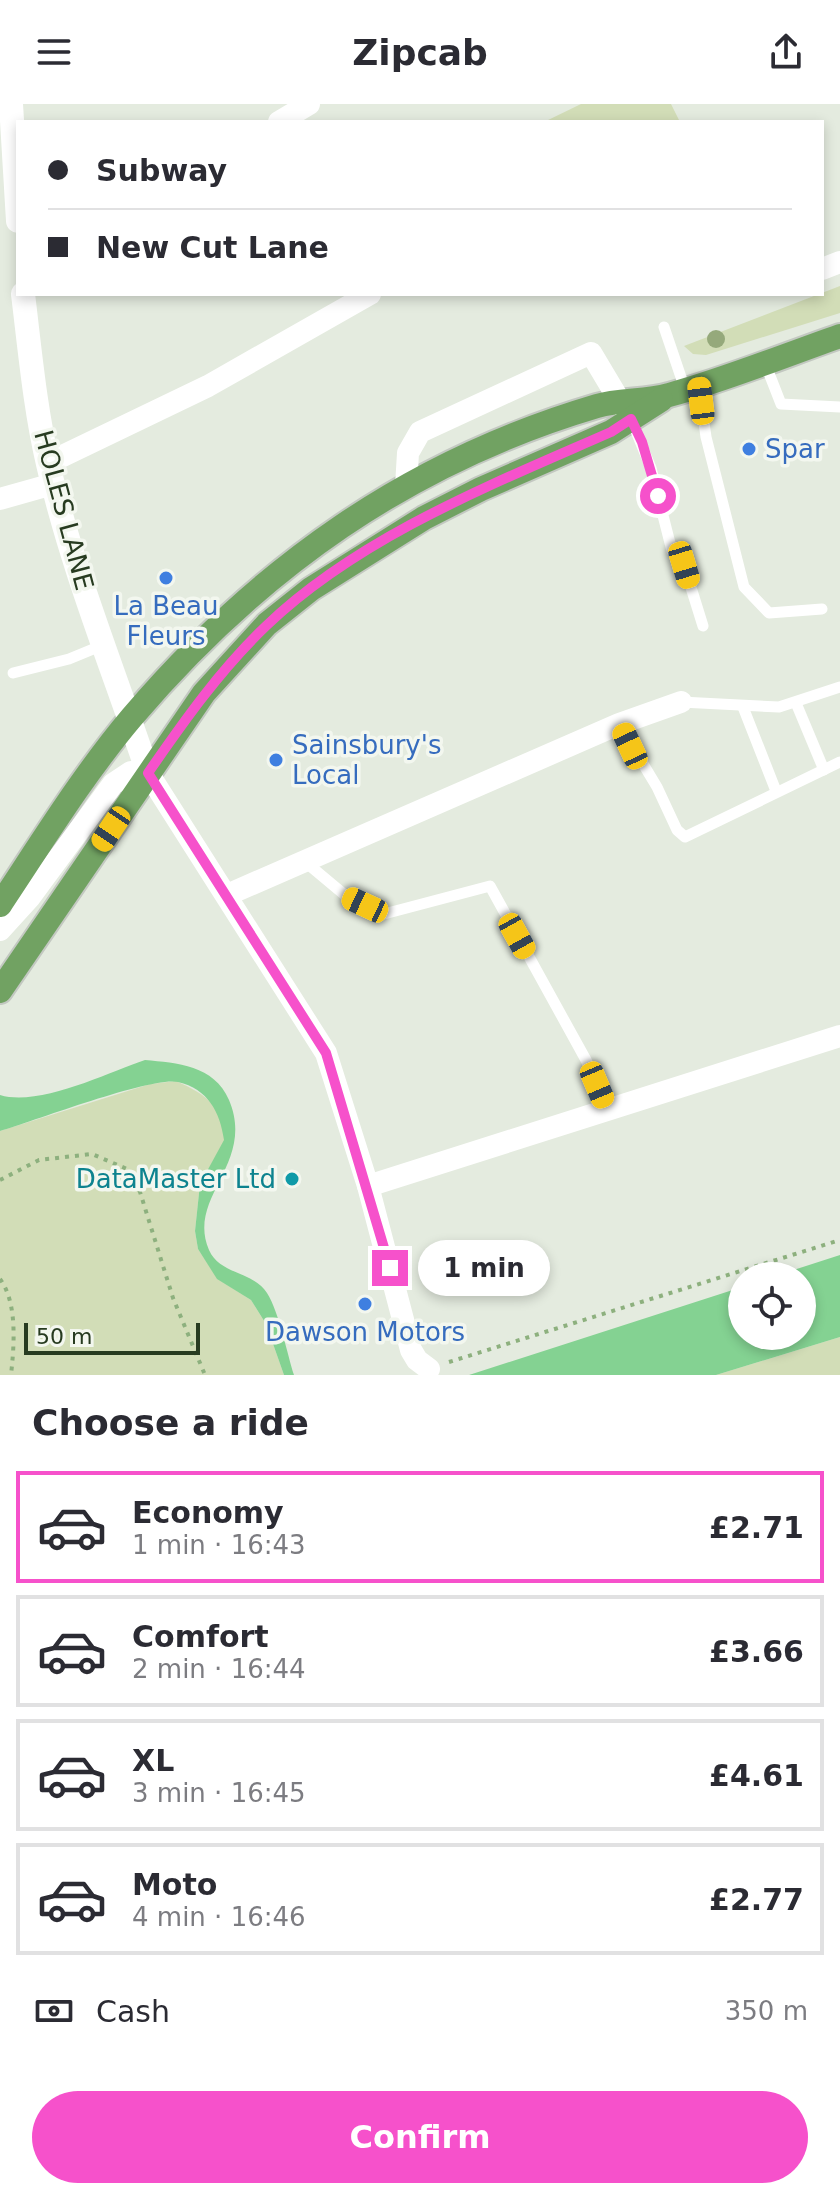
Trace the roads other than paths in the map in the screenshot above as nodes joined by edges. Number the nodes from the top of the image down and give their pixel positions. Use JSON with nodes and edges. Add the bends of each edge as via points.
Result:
{"nodes":[{"id":1,"x":309,"y":104,"type":"edge"},
{"id":2,"x":8,"y":119,"type":"edge"},
{"id":3,"x":282,"y":120,"type":"edge"},
{"id":4,"x":16,"y":201,"type":"edge"},
{"id":5,"x":23,"y":296,"type":"edge"},
{"id":6,"x":366,"y":296,"type":"edge"},
{"id":7,"x":664,"y":327,"type":"dead end"},
{"id":8,"x":840,"y":336,"type":"edge"},
{"id":9,"x":765,"y":363,"type":"junction"},
{"id":10,"x":684,"y":390,"type":"junction"},
{"id":11,"x":840,"y":407,"type":"edge"},
{"id":12,"x":626,"y":411,"type":"junction"},
{"id":13,"x":50,"y":474,"type":"junction"},
{"id":14,"x":406,"y":486,"type":"junction"},
{"id":15,"x":0,"y":499,"type":"edge"},
{"id":16,"x":822,"y":609,"type":"dead end"},
{"id":17,"x":703,"y":626,"type":"dead end"},
{"id":18,"x":105,"y":644,"type":"junction"},
{"id":19,"x":13,"y":673,"type":"dead end"},
{"id":20,"x":840,"y":687,"type":"edge"},
{"id":21,"x":681,"y":702,"type":"joint"},
{"id":22,"x":796,"y":703,"type":"junction"},
{"id":23,"x":743,"y":707,"type":"junction"},
{"id":24,"x":130,"y":719,"type":"junction"},
{"id":25,"x":619,"y":724,"type":"junction"},
{"id":26,"x":840,"y":762,"type":"edge"},
{"id":27,"x":824,"y":770,"type":"junction"},
{"id":28,"x":148,"y":773,"type":"junction"},
{"id":29,"x":776,"y":791,"type":"junction"},
{"id":30,"x":303,"y":860,"type":"junction"},
{"id":31,"x":227,"y":895,"type":"junction"},
{"id":32,"x":0,"y":905,"type":"edge"},
{"id":33,"x":0,"y":930,"type":"edge"},
{"id":34,"x":0,"y":991,"type":"edge"},
{"id":35,"x":840,"y":1036,"type":"edge"},
{"id":36,"x":607,"y":1110,"type":"junction"},
{"id":37,"x":368,"y":1186,"type":"junction"},
{"id":38,"x":433,"y":1372,"type":"edge"}],
"edges":[{"from":1,"to":3,"type":"street"},
{"from":2,"to":4,"type":"street"},
{"from":5,"to":13,"type":"street","name":"HOLES LANE"},
{"from":6,"to":13,"type":"street"},
{"from":7,"to":10,"type":"lane"},
{"from":8,"to":9,"type":"main road"},
{"from":9,"to":10,"type":"main road"},
{"from":9,"to":11,"type":"lane","via":[[781,404]]},
{"from":10,"to":12,"type":"main road"},
{"from":10,"to":16,"type":"lane","via":[[706,437],[744,587],[769,613]]},
{"from":12,"to":14,"type":"main road","via":[[600,405],[501,441]]},
{"from":12,"to":14,"type":"street","via":[[591,353],[420,432],[408,453]]},
{"from":12,"to":17,"type":"lane","via":[[651,468],[672,551],[684,565]]},
{"from":12,"to":28,"type":"main road","via":[[611,432],[424,518],[311,589],[267,624],[219,675]]},
{"from":13,"to":15,"type":"street"},
{"from":13,"to":18,"type":"street","name":"HOLES LANE"},
{"from":14,"to":24,"type":"main road","via":[[327,534],[255,588]]},
{"from":18,"to":19,"type":"lane"},
{"from":18,"to":24,"type":"street","name":"HOLES LANE"},
{"from":20,"to":22,"type":"lane"},
{"from":21,"to":23,"type":"lane"},
{"from":21,"to":25,"type":"street"},
{"from":22,"to":23,"type":"lane"},
{"from":22,"to":27,"type":"lane"},
{"from":23,"to":29,"type":"lane"},
{"from":24,"to":28,"type":"street","name":"HOLES LANE"},
{"from":24,"to":32,"type":"main road"},
{"from":25,"to":29,"type":"lane","via":[[681,835]]},
{"from":25,"to":30,"type":"street"},
{"from":26,"to":27,"type":"lane"},
{"from":27,"to":29,"type":"lane"},
{"from":28,"to":31,"type":"street"},
{"from":28,"to":33,"type":"street","via":[[131,772],[113,784]]},
{"from":28,"to":34,"type":"main road"},
{"from":30,"to":31,"type":"street"},
{"from":30,"to":36,"type":"lane","via":[[346,896],[384,914],[490,886],[586,1060]]},
{"from":31,"to":37,"type":"street","via":[[326,1053]]},
{"from":35,"to":36,"type":"street"},
{"from":36,"to":37,"type":"street"},
{"from":37,"to":38,"type":"street","via":[[411,1350]]}]}
